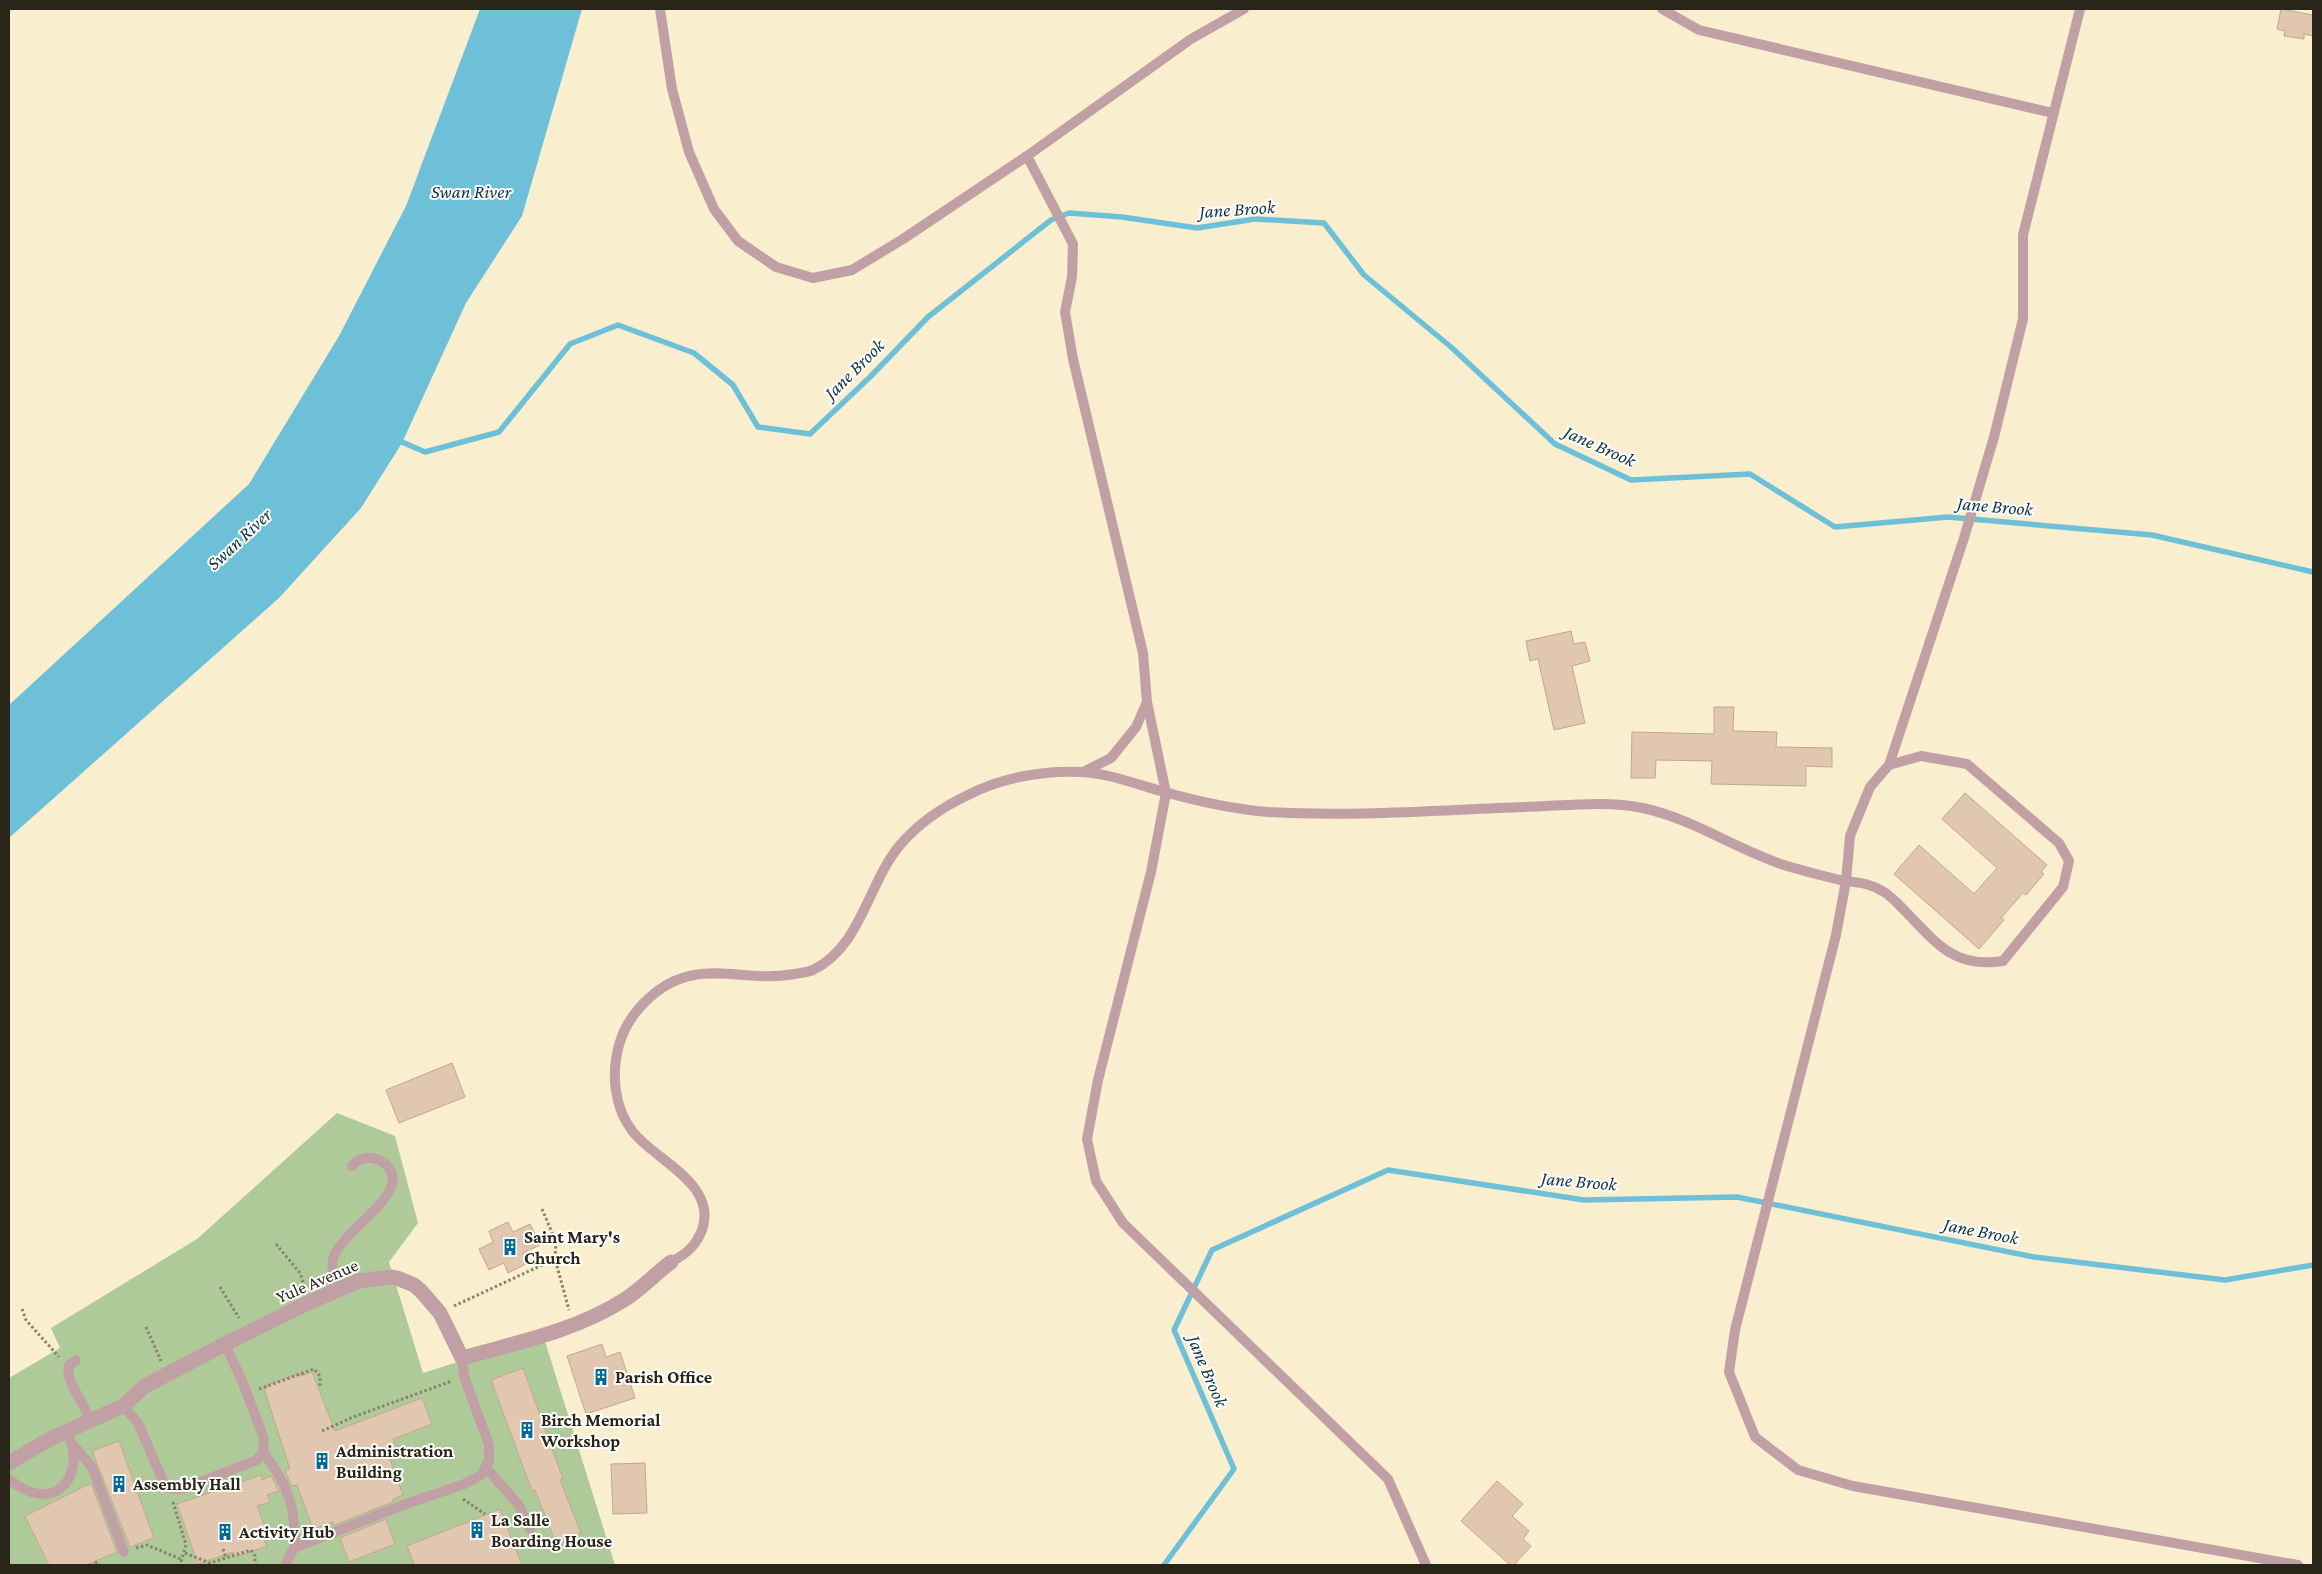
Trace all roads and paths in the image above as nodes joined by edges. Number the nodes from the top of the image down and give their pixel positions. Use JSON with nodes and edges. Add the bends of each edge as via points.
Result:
{"nodes":[{"id":1,"x":660,"y":9,"type":"edge"},
{"id":2,"x":1244,"y":9,"type":"edge"},
{"id":3,"x":1662,"y":9,"type":"edge"},
{"id":4,"x":2080,"y":9,"type":"edge"},
{"id":5,"x":2054,"y":113,"type":"junction"},
{"id":6,"x":1026,"y":156,"type":"junction"},
{"id":7,"x":1147,"y":702,"type":"junction"},
{"id":8,"x":1889,"y":765,"type":"junction"},
{"id":9,"x":1083,"y":772,"type":"junction"},
{"id":10,"x":1166,"y":793,"type":"junction"},
{"id":11,"x":1846,"y":881,"type":"junction"},
{"id":12,"x":352,"y":1166,"type":"dead end"},
{"id":13,"x":542,"y":1209,"type":"dead end"},
{"id":14,"x":276,"y":1244,"type":"dead end"},
{"id":15,"x":555,"y":1258,"type":"junction"},
{"id":16,"x":671,"y":1262,"type":"joint"},
{"id":17,"x":220,"y":1287,"type":"dead end"},
{"id":18,"x":336,"y":1290,"type":"junction"},
{"id":19,"x":306,"y":1292,"type":"dead end"},
{"id":20,"x":22,"y":1310,"type":"dead end"},
{"id":21,"x":440,"y":1313,"type":"junction"},
{"id":22,"x":242,"y":1325,"type":"dead end"},
{"id":23,"x":573,"y":1325,"type":"junction"},
{"id":24,"x":146,"y":1327,"type":"dead end"},
{"id":25,"x":225,"y":1344,"type":"junction"},
{"id":26,"x":156,"y":1348,"type":"dead end"},
{"id":27,"x":462,"y":1358,"type":"junction"},
{"id":28,"x":72,"y":1362,"type":"joint"},
{"id":29,"x":464,"y":1376,"type":"junction"},
{"id":30,"x":320,"y":1386,"type":"dead end"},
{"id":31,"x":247,"y":1394,"type":"junction"},
{"id":32,"x":123,"y":1406,"type":"junction"},
{"id":33,"x":370,"y":1411,"type":"junction"},
{"id":34,"x":353,"y":1417,"type":"junction"},
{"id":35,"x":372,"y":1417,"type":"dead end"},
{"id":36,"x":90,"y":1421,"type":"junction"},
{"id":37,"x":354,"y":1424,"type":"dead end"},
{"id":38,"x":322,"y":1431,"type":"dead end"},
{"id":39,"x":70,"y":1438,"type":"junction"},
{"id":40,"x":263,"y":1452,"type":"junction"},
{"id":41,"x":9,"y":1463,"type":"edge"},
{"id":42,"x":486,"y":1469,"type":"junction"},
{"id":43,"x":9,"y":1479,"type":"edge"},
{"id":44,"x":171,"y":1489,"type":"junction"},
{"id":45,"x":461,"y":1497,"type":"dead end"},
{"id":46,"x":485,"y":1514,"type":"dead end"},
{"id":47,"x":530,"y":1529,"type":"dead end"},
{"id":48,"x":294,"y":1548,"type":"junction"},
{"id":49,"x":223,"y":1549,"type":"dead end"},
{"id":50,"x":124,"y":1552,"type":"joint"},
{"id":51,"x":185,"y":1553,"type":"junction"},
{"id":52,"x":226,"y":1558,"type":"junction"},
{"id":53,"x":183,"y":1560,"type":"junction"},
{"id":54,"x":221,"y":1560,"type":"junction"},
{"id":55,"x":95,"y":1562,"type":"dead end"},
{"id":56,"x":100,"y":1565,"type":"edge"},
{"id":57,"x":180,"y":1565,"type":"edge"},
{"id":58,"x":222,"y":1565,"type":"edge"},
{"id":59,"x":255,"y":1565,"type":"edge"},
{"id":60,"x":285,"y":1565,"type":"edge"},
{"id":61,"x":1426,"y":1565,"type":"edge"},
{"id":62,"x":2298,"y":1565,"type":"edge"}],
"edges":[{"from":1,"to":6,"type":"lane","via":[[672,89],[688,152],[714,209],[738,241],[776,267],[813,278],[852,270],[904,239]]},
{"from":2,"to":6,"type":"lane","via":[[1191,39]]},
{"from":3,"to":5,"type":"lane","via":[[1699,30]]},
{"from":4,"to":5,"type":"lane"},
{"from":5,"to":8,"type":"lane","via":[[2023,235],[2023,319],[1994,437]]},
{"from":6,"to":7,"type":"lane","via":[[1073,244],[1072,277],[1065,312],[1073,359],[1143,653]]},
{"from":7,"to":9,"type":"lane","via":[[1136,728],[1111,758]]},
{"from":7,"to":10,"type":"lane"},
{"from":8,"to":11,"type":"lane","via":[[1870,787],[1850,836]]},
{"from":8,"to":11,"type":"lane","via":[[1921,756],[1967,764],[2059,843],[2068,861],[2063,887],[2003,961],[1982,964],[1952,956],[1888,894],[1868,883]]},
{"from":9,"to":10,"type":"lane"},
{"from":9,"to":16,"type":"lane","via":[[1025,775],[972,792],[936,812],[900,845],[861,917],[835,955],[810,972],[776,978],[726,972],[693,974],[663,984],[634,1012],[619,1044],[615,1075],[618,1105],[632,1131],[688,1180],[704,1208],[703,1228],[697,1241],[689,1252]]},
{"from":10,"to":11,"type":"lane","via":[[1218,806],[1268,812],[1353,813],[1593,804],[1640,807],[1677,818],[1782,865]]},
{"from":10,"to":61,"type":"lane","via":[[1152,872],[1098,1080],[1087,1139],[1096,1181],[1123,1223],[1388,1479]]},
{"from":11,"to":62,"type":"lane","via":[[1836,935],[1735,1330],[1729,1372],[1755,1437],[1798,1470],[1853,1486]]},
{"from":12,"to":18,"type":"lane","via":[[361,1158],[378,1159],[390,1168],[393,1182],[376,1209],[336,1252],[333,1268]]},
{"from":13,"to":15,"type":"path","via":[[556,1242]]},
{"from":14,"to":19,"type":"path","via":[[300,1273]]},
{"from":15,"to":21,"type":"path"},
{"from":15,"to":23,"type":"path"},
{"from":16,"to":23,"type":"street","via":[[625,1300]]},
{"from":17,"to":22,"type":"path"},
{"from":18,"to":21,"type":"street","name":"Yule Avenue","via":[[374,1277],[397,1278],[421,1291]]},
{"from":18,"to":25,"type":"street","name":"Yule Avenue"},
{"from":20,"to":28,"type":"path","via":[[26,1320],[60,1358]]},
{"from":21,"to":27,"type":"street","name":"Yule Avenue"},
{"from":23,"to":27,"type":"street"},
{"from":24,"to":26,"type":"path"},
{"from":25,"to":31,"type":"lane"},
{"from":25,"to":32,"type":"street","name":"Yule Avenue","via":[[145,1386]]},
{"from":27,"to":29,"type":"lane"},
{"from":28,"to":36,"type":"lane","via":[[70,1378]]},
{"from":29,"to":33,"type":"path"},
{"from":29,"to":42,"type":"lane","via":[[489,1445]]},
{"from":30,"to":31,"type":"path","via":[[320,1376],[314,1369]]},
{"from":31,"to":40,"type":"lane","via":[[264,1439]]},
{"from":32,"to":36,"type":"street","name":"Yule Avenue"},
{"from":32,"to":44,"type":"lane","via":[[134,1416],[163,1481]]},
{"from":33,"to":34,"type":"path"},
{"from":33,"to":35,"type":"path"},
{"from":34,"to":37,"type":"path"},
{"from":34,"to":38,"type":"path"},
{"from":36,"to":39,"type":"street","name":"Yule Avenue"},
{"from":39,"to":41,"type":"street","name":"Yule Avenue"},
{"from":39,"to":43,"type":"lane","via":[[75,1456],[69,1479],[56,1492],[32,1493]]},
{"from":39,"to":50,"type":"lane","via":[[92,1468]]},
{"from":40,"to":44,"type":"lane","via":[[247,1465],[188,1487]]},
{"from":40,"to":48,"type":"lane","via":[[281,1476],[290,1501],[295,1518]]},
{"from":42,"to":47,"type":"lane","via":[[518,1504]]},
{"from":42,"to":48,"type":"lane","via":[[467,1483]]},
{"from":44,"to":51,"type":"path","via":[[186,1545]]},
{"from":45,"to":46,"type":"path"},
{"from":48,"to":60,"type":"lane"},
{"from":49,"to":52,"type":"path"},
{"from":50,"to":53,"type":"path","via":[[147,1545]]},
{"from":51,"to":53,"type":"path"},
{"from":51,"to":54,"type":"path","via":[[210,1563]]},
{"from":52,"to":54,"type":"path"},
{"from":52,"to":59,"type":"path","via":[[251,1550]]},
{"from":53,"to":57,"type":"path"},
{"from":54,"to":58,"type":"path"},
{"from":55,"to":56,"type":"path"}]}
